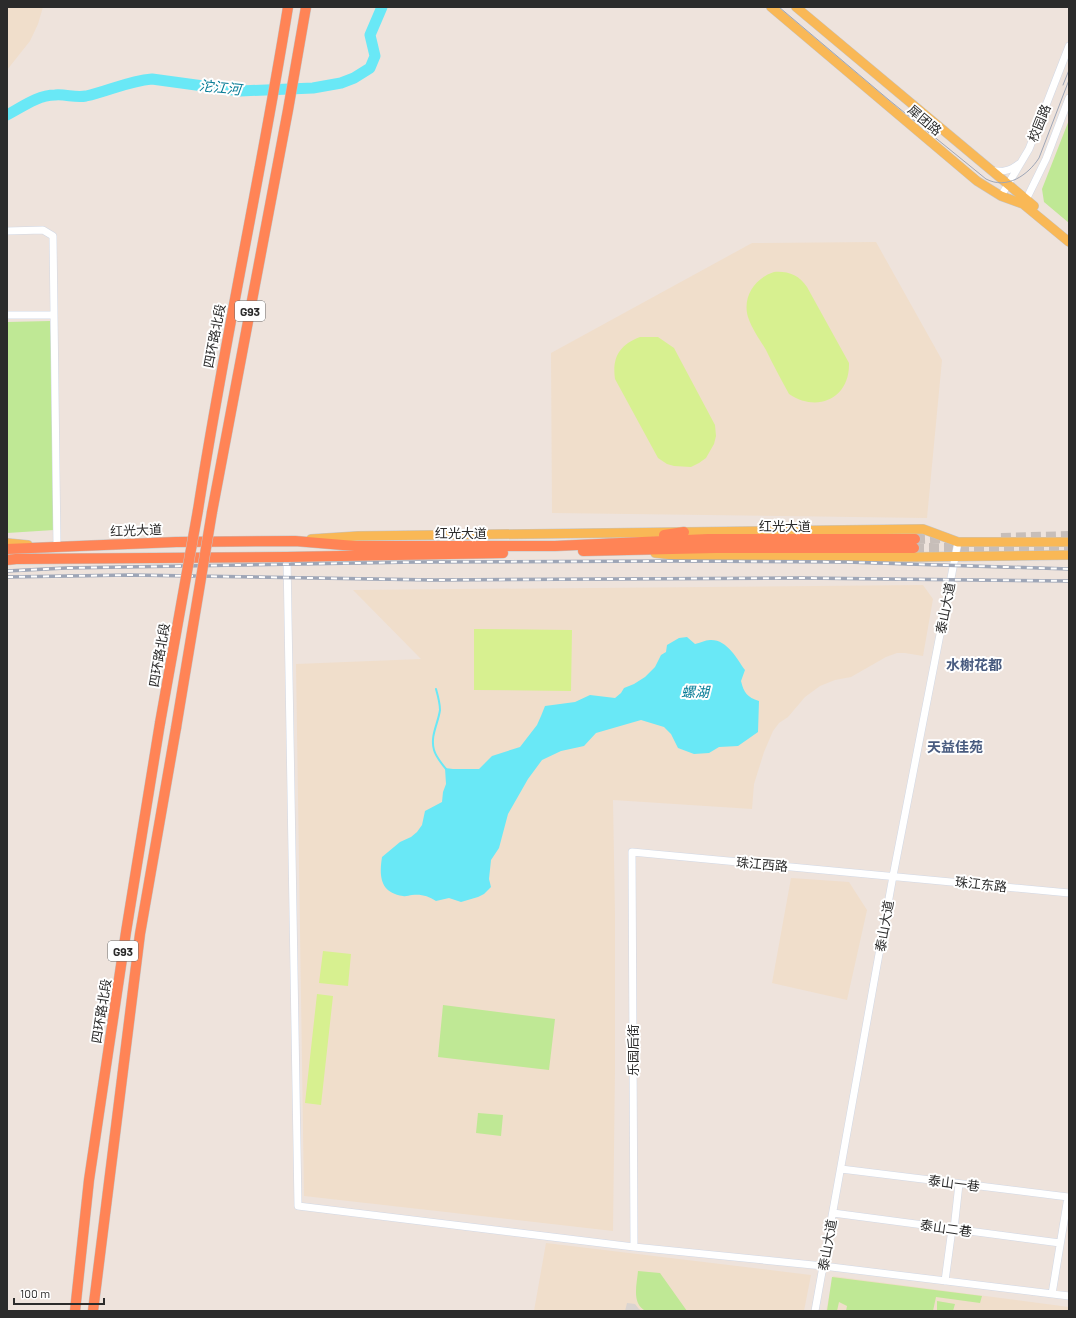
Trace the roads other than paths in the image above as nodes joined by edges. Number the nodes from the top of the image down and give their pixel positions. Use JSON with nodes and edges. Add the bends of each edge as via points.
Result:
{"nodes":[{"id":1,"x":288,"y":7,"type":"edge"},
{"id":2,"x":306,"y":7,"type":"edge"},
{"id":3,"x":771,"y":7,"type":"edge"},
{"id":4,"x":796,"y":7,"type":"edge"},
{"id":5,"x":1069,"y":46,"type":"edge"},
{"id":6,"x":1069,"y":98,"type":"edge"},
{"id":7,"x":1020,"y":163,"type":"junction"},
{"id":8,"x":990,"y":170,"type":"junction"},
{"id":9,"x":1008,"y":184,"type":"junction"},
{"id":10,"x":1001,"y":196,"type":"junction"},
{"id":11,"x":1025,"y":202,"type":"junction"},
{"id":12,"x":7,"y":231,"type":"edge"},
{"id":13,"x":1069,"y":234,"type":"edge"},
{"id":14,"x":1069,"y":242,"type":"edge"},
{"id":15,"x":7,"y":315,"type":"edge"},
{"id":16,"x":54,"y":315,"type":"junction"},
{"id":17,"x":684,"y":532,"type":"junction"},
{"id":18,"x":295,"y":540,"type":"junction"},
{"id":19,"x":7,"y":542,"type":"edge"},
{"id":20,"x":958,"y":542,"type":"junction"},
{"id":21,"x":1069,"y":542,"type":"edge"},
{"id":22,"x":610,"y":543,"type":"junction"},
{"id":23,"x":53,"y":547,"type":"junction"},
{"id":24,"x":7,"y":549,"type":"edge"},
{"id":25,"x":626,"y":550,"type":"junction"},
{"id":26,"x":1069,"y":555,"type":"edge"},
{"id":27,"x":955,"y":556,"type":"junction"},
{"id":28,"x":287,"y":557,"type":"junction"},
{"id":29,"x":7,"y":560,"type":"edge"},
{"id":30,"x":632,"y":852,"type":"joint"},
{"id":31,"x":893,"y":876,"type":"junction"},
{"id":32,"x":1069,"y":893,"type":"edge"},
{"id":33,"x":841,"y":1169,"type":"junction"},
{"id":34,"x":959,"y":1184,"type":"junction"},
{"id":35,"x":833,"y":1213,"type":"junction"},
{"id":36,"x":953,"y":1229,"type":"junction"},
{"id":37,"x":1060,"y":1243,"type":"junction"},
{"id":38,"x":634,"y":1247,"type":"junction"},
{"id":39,"x":823,"y":1266,"type":"junction"},
{"id":40,"x":945,"y":1281,"type":"junction"},
{"id":41,"x":1052,"y":1294,"type":"junction"},
{"id":42,"x":1069,"y":1296,"type":"edge"},
{"id":43,"x":75,"y":1311,"type":"edge"},
{"id":44,"x":93,"y":1311,"type":"edge"},
{"id":45,"x":815,"y":1311,"type":"edge"}],
"edges":[{"from":1,"to":43,"type":"highway","name":"四环路北段","number":"G93","bridge":true,"via":[[211,423],[127,924],[88,1180]]},
{"from":2,"to":44,"type":"highway","number":"G93","bridge":true,"via":[[212,512],[140,934]]},
{"from":3,"to":10,"type":"main road","name":"犀团路","via":[[977,181]]},
{"from":4,"to":8,"type":"main road","name":"犀团路"},
{"from":5,"to":7,"type":"street","name":"校园路"},
{"from":6,"to":11,"type":"street","name":"校园路","via":[[1046,159]]},
{"from":7,"to":8,"type":"street","via":[[1006,171]]},
{"from":7,"to":9,"type":"street","name":"校园路"},
{"from":8,"to":9,"type":"main road","name":"犀团路"},
{"from":9,"to":10,"type":"street","name":"校园路"},
{"from":9,"to":11,"type":"main road","name":"犀团路"},
{"from":10,"to":11,"type":"main road","name":"犀团路"},
{"from":11,"to":13,"type":"main road","name":"犀团路"},
{"from":11,"to":14,"type":"main road","name":"犀团路"},
{"from":12,"to":16,"type":"street","via":[[43,230],[53,236]]},
{"from":15,"to":16,"type":"street"},
{"from":16,"to":23,"type":"street"},
{"from":17,"to":18,"type":"main road","via":[[358,536]]},
{"from":17,"to":20,"type":"main road","via":[[923,529]]},
{"from":17,"to":22,"type":"highway"},
{"from":18,"to":22,"type":"highway","name":"红光大道","via":[[355,546],[555,546]]},
{"from":18,"to":23,"type":"highway","name":"红光大道"},
{"from":19,"to":23,"type":"main road"},
{"from":20,"to":21,"type":"main road"},
{"from":20,"to":27,"type":"street","name":"泰山大道"},
{"from":22,"to":25,"type":"highway","name":"红光大道","via":[[708,539],[914,544]]},
{"from":23,"to":24,"type":"highway","name":"红光大道"},
{"from":25,"to":27,"type":"main road","via":[[692,556]]},
{"from":25,"to":28,"type":"highway","name":"红光大道"},
{"from":26,"to":27,"type":"main road"},
{"from":27,"to":31,"type":"street","name":"泰山大道"},
{"from":28,"to":29,"type":"highway","name":"红光大道"},
{"from":28,"to":38,"type":"street","via":[[298,1206]]},
{"from":30,"to":31,"type":"street","name":"珠江西路"},
{"from":30,"to":38,"type":"street","name":"乐园后街"},
{"from":31,"to":32,"type":"street","name":"珠江东路"},
{"from":31,"to":33,"type":"street","name":"泰山大道"},
{"from":33,"to":34,"type":"street","name":"泰山一巷"},
{"from":33,"to":35,"type":"street","name":"泰山大道"},
{"from":34,"to":36,"type":"street"},
{"from":34,"to":37,"type":"street","name":"泰山一巷","via":[[1068,1197]]},
{"from":35,"to":36,"type":"street","name":"泰山二巷"},
{"from":35,"to":39,"type":"street","name":"泰山大道"},
{"from":36,"to":37,"type":"street","name":"泰山二巷"},
{"from":36,"to":40,"type":"street"},
{"from":37,"to":41,"type":"street"},
{"from":38,"to":39,"type":"street"},
{"from":39,"to":40,"type":"street"},
{"from":39,"to":45,"type":"street","name":"泰山大道"},
{"from":40,"to":41,"type":"street"},
{"from":41,"to":42,"type":"street"}]}
